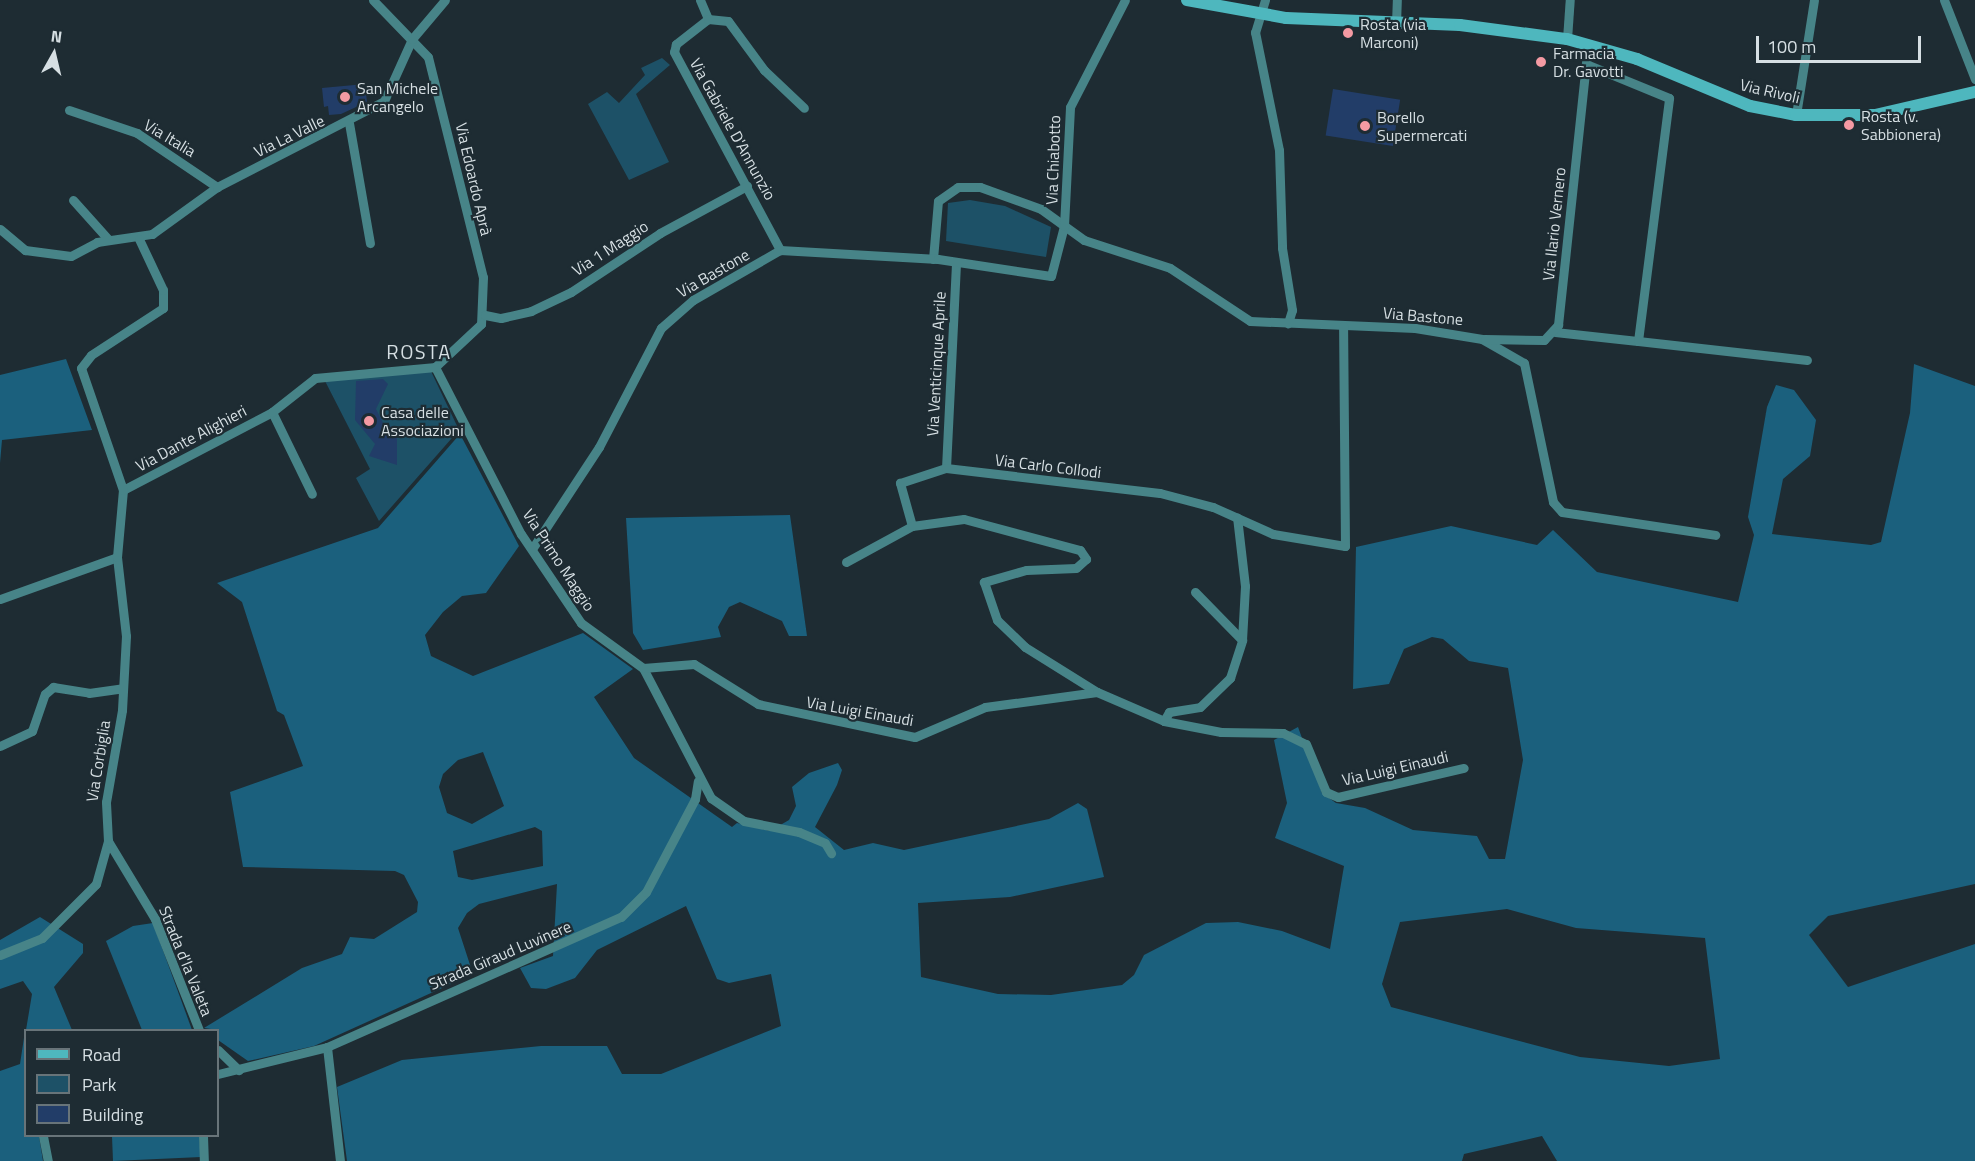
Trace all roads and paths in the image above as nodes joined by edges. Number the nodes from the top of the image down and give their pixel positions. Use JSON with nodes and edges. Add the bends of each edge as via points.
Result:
{"nodes":[{"id":1,"x":373,"y":0,"type":"edge"},
{"id":2,"x":445,"y":0,"type":"edge"},
{"id":3,"x":700,"y":0,"type":"edge"},
{"id":4,"x":1125,"y":0,"type":"edge"},
{"id":5,"x":1187,"y":0,"type":"edge"},
{"id":6,"x":1265,"y":0,"type":"edge"},
{"id":7,"x":1397,"y":0,"type":"edge"},
{"id":8,"x":1570,"y":0,"type":"edge"},
{"id":9,"x":1814,"y":0,"type":"edge"},
{"id":10,"x":1944,"y":0,"type":"edge"},
{"id":11,"x":1260,"y":15,"type":"junction"},
{"id":12,"x":707,"y":16,"type":"junction"},
{"id":13,"x":1396,"y":24,"type":"junction"},
{"id":14,"x":412,"y":39,"type":"junction"},
{"id":15,"x":1567,"y":39,"type":"junction"},
{"id":16,"x":1588,"y":44,"type":"junction"},
{"id":17,"x":1586,"y":64,"type":"junction"},
{"id":18,"x":1975,"y":79,"type":"edge"},
{"id":19,"x":1975,"y":92,"type":"edge"},
{"id":20,"x":804,"y":108,"type":"dead end"},
{"id":21,"x":69,"y":110,"type":"dead end"},
{"id":22,"x":1796,"y":115,"type":"junction"},
{"id":23,"x":349,"y":123,"type":"junction"},
{"id":24,"x":747,"y":186,"type":"junction"},
{"id":25,"x":217,"y":187,"type":"junction"},
{"id":26,"x":73,"y":200,"type":"dead end"},
{"id":27,"x":1064,"y":226,"type":"junction"},
{"id":28,"x":0,"y":229,"type":"edge"},
{"id":29,"x":108,"y":239,"type":"junction"},
{"id":30,"x":139,"y":239,"type":"junction"},
{"id":31,"x":370,"y":243,"type":"dead end"},
{"id":32,"x":780,"y":250,"type":"junction"},
{"id":33,"x":933,"y":259,"type":"junction"},
{"id":34,"x":956,"y":262,"type":"junction"},
{"id":35,"x":485,"y":315,"type":"junction"},
{"id":36,"x":1288,"y":323,"type":"junction"},
{"id":37,"x":1343,"y":326,"type":"junction"},
{"id":38,"x":1555,"y":332,"type":"junction"},
{"id":39,"x":1482,"y":339,"type":"junction"},
{"id":40,"x":1638,"y":341,"type":"junction"},
{"id":41,"x":1807,"y":360,"type":"dead end"},
{"id":42,"x":435,"y":367,"type":"junction"},
{"id":43,"x":272,"y":412,"type":"junction"},
{"id":44,"x":946,"y":468,"type":"junction"},
{"id":45,"x":123,"y":490,"type":"junction"},
{"id":46,"x":312,"y":494,"type":"dead end"},
{"id":47,"x":1237,"y":517,"type":"junction"},
{"id":48,"x":912,"y":526,"type":"junction"},
{"id":49,"x":1715,"y":535,"type":"dead end"},
{"id":50,"x":532,"y":549,"type":"junction"},
{"id":51,"x":117,"y":557,"type":"junction"},
{"id":52,"x":846,"y":562,"type":"dead end"},
{"id":53,"x":1195,"y":592,"type":"dead end"},
{"id":54,"x":0,"y":599,"type":"edge"},
{"id":55,"x":1242,"y":640,"type":"junction"},
{"id":56,"x":643,"y":668,"type":"junction"},
{"id":57,"x":123,"y":688,"type":"junction"},
{"id":58,"x":1097,"y":692,"type":"junction"},
{"id":59,"x":1164,"y":721,"type":"junction"},
{"id":60,"x":0,"y":746,"type":"edge"},
{"id":61,"x":1464,"y":768,"type":"dead end"},
{"id":62,"x":698,"y":781,"type":"junction"},
{"id":63,"x":108,"y":841,"type":"junction"},
{"id":64,"x":831,"y":853,"type":"dead end"},
{"id":65,"x":0,"y":955,"type":"edge"},
{"id":66,"x":199,"y":1029,"type":"edge"},
{"id":67,"x":327,"y":1047,"type":"junction"},
{"id":68,"x":219,"y":1051,"type":"edge"},
{"id":69,"x":240,"y":1070,"type":"junction"},
{"id":70,"x":219,"y":1074,"type":"edge"},
{"id":71,"x":43,"y":1137,"type":"edge"},
{"id":72,"x":203,"y":1137,"type":"edge"},
{"id":73,"x":48,"y":1161,"type":"edge"},
{"id":74,"x":204,"y":1161,"type":"edge"},
{"id":75,"x":340,"y":1161,"type":"edge"}],
"edges":[{"from":1,"to":14,"type":"street","name":"Via Edoardo Aprà"},
{"from":2,"to":14,"type":"street"},
{"from":3,"to":12,"type":"street"},
{"from":4,"to":27,"type":"street","name":"Via Chiabotto","via":[[1070,107]]},
{"from":5,"to":11,"type":"street","name":"Via Rivoli"},
{"from":6,"to":11,"type":"street"},
{"from":7,"to":13,"type":"street"},
{"from":8,"to":15,"type":"street"},
{"from":9,"to":22,"type":"street"},
{"from":10,"to":18,"type":"street"},
{"from":11,"to":13,"type":"street","name":"Via Rivoli"},
{"from":11,"to":36,"type":"street","via":[[1255,32],[1279,150],[1282,248],[1292,310]]},
{"from":12,"to":20,"type":"street","via":[[728,21],[764,70]]},
{"from":12,"to":24,"type":"street","name":"Via Gabriele D'Annunzio","via":[[676,45],[674,52]]},
{"from":13,"to":15,"type":"street","name":"Via Rivoli"},
{"from":14,"to":23,"type":"street","via":[[391,92]]},
{"from":14,"to":35,"type":"street","name":"Via Edoardo Aprà","via":[[436,77],[483,277]]},
{"from":15,"to":16,"type":"street","name":"Via Rivoli"},
{"from":16,"to":17,"type":"street","name":"Via Ilario Vernero"},
{"from":16,"to":22,"type":"street","name":"Via Rivoli","via":[[1721,96]]},
{"from":17,"to":38,"type":"street","name":"Via Ilario Vernero"},
{"from":17,"to":40,"type":"street","via":[[1669,98]]},
{"from":19,"to":22,"type":"street","name":"Via Rivoli","via":[[1875,115]]},
{"from":21,"to":25,"type":"street","name":"Via Italia","via":[[137,133]]},
{"from":23,"to":25,"type":"street","name":"Via La Valle"},
{"from":23,"to":31,"type":"street","name":"Via La Valle"},
{"from":24,"to":32,"type":"street","name":"Via Gabriele D'Annunzio"},
{"from":24,"to":35,"type":"street","name":"Via 1 Maggio","via":[[660,233],[571,292],[531,311],[501,318]]},
{"from":25,"to":30,"type":"street","name":"Via La Valle"},
{"from":26,"to":29,"type":"street"},
{"from":27,"to":33,"type":"street","name":"Via Bastone","via":[[1008,195],[957,187],[938,201]]},
{"from":27,"to":34,"type":"street","via":[[1055,270],[1047,277]]},
{"from":27,"to":36,"type":"street","name":"Via Bastone","via":[[1084,240],[1170,268],[1235,315],[1266,325]]},
{"from":28,"to":29,"type":"street","via":[[25,250],[71,256]]},
{"from":29,"to":30,"type":"street"},
{"from":30,"to":45,"type":"street","name":"Via Corbiglia","via":[[163,290],[164,308],[91,355],[81,368]]},
{"from":32,"to":33,"type":"street"},
{"from":32,"to":50,"type":"street","name":"Via Bastone","via":[[693,300],[661,328],[599,447]]},
{"from":33,"to":34,"type":"street"},
{"from":34,"to":44,"type":"street","name":"Via Venticinque Aprile"},
{"from":35,"to":42,"type":"street","via":[[473,334]]},
{"from":36,"to":37,"type":"street","name":"Via Bastone"},
{"from":37,"to":39,"type":"street","name":"Via Bastone","via":[[1439,330]]},
{"from":37,"to":47,"type":"street","name":"Via Carlo Collodi","via":[[1345,546],[1273,534]]},
{"from":38,"to":39,"type":"street","via":[[1535,342]]},
{"from":38,"to":40,"type":"street"},
{"from":39,"to":49,"type":"street","name":"Via Bastone","via":[[1524,363],[1553,502],[1562,512]]},
{"from":40,"to":41,"type":"street"},
{"from":42,"to":43,"type":"street","name":"Via Dante Alighieri","via":[[330,373],[315,378]]},
{"from":42,"to":50,"type":"street","name":"Via Primo Maggio"},
{"from":43,"to":45,"type":"street","name":"Via Dante Alighieri"},
{"from":43,"to":46,"type":"street","name":"Via Dante Alighieri"},
{"from":44,"to":47,"type":"street","name":"Via Carlo Collodi","via":[[1160,493]]},
{"from":44,"to":48,"type":"street","name":"Via Carlo Collodi","via":[[900,483]]},
{"from":45,"to":51,"type":"street","name":"Via Corbiglia"},
{"from":47,"to":55,"type":"street","via":[[1245,586]]},
{"from":48,"to":52,"type":"street"},
{"from":48,"to":58,"type":"street","via":[[964,519],[993,523],[1080,550],[1086,559],[1076,568],[1026,570],[984,582],[997,620],[1024,647]]},
{"from":50,"to":56,"type":"street","name":"Via Primo Maggio","via":[[580,623]]},
{"from":51,"to":54,"type":"street"},
{"from":51,"to":57,"type":"street","name":"Via Corbiglia","via":[[125,612]]},
{"from":53,"to":55,"type":"street"},
{"from":55,"to":59,"type":"street","via":[[1230,678],[1200,707],[1169,712]]},
{"from":56,"to":58,"type":"street","name":"Via Luigi Einaudi","via":[[694,664],[758,704],[915,738],[985,707]]},
{"from":56,"to":62,"type":"street","name":"Via Primo Maggio"},
{"from":57,"to":60,"type":"street","via":[[89,693],[53,687],[45,694],[33,731]]},
{"from":57,"to":63,"type":"street","name":"Via Corbiglia","via":[[106,802]]},
{"from":58,"to":59,"type":"street","name":"Via Luigi Einaudi"},
{"from":59,"to":61,"type":"street","name":"Via Luigi Einaudi","via":[[1221,732],[1283,733],[1306,744],[1326,792],[1338,797]]},
{"from":62,"to":64,"type":"street","via":[[744,821],[799,832],[825,843]]},
{"from":62,"to":67,"type":"street","name":"Strada Giraud Luvinere","via":[[695,799],[646,892],[621,917]]},
{"from":63,"to":65,"type":"street","name":"Via Corbiglia","via":[[96,884],[42,938]]},
{"from":63,"to":66,"type":"street","name":"Strada d'la Valeta","via":[[155,919]]},
{"from":67,"to":69,"type":"street","name":"Strada Giraud Luvinere"},
{"from":67,"to":75,"type":"street"},
{"from":68,"to":69,"type":"street"},
{"from":69,"to":70,"type":"street","name":"Strada Giraud Luvinere"},
{"from":71,"to":73,"type":"street"},
{"from":72,"to":74,"type":"street"}]}
